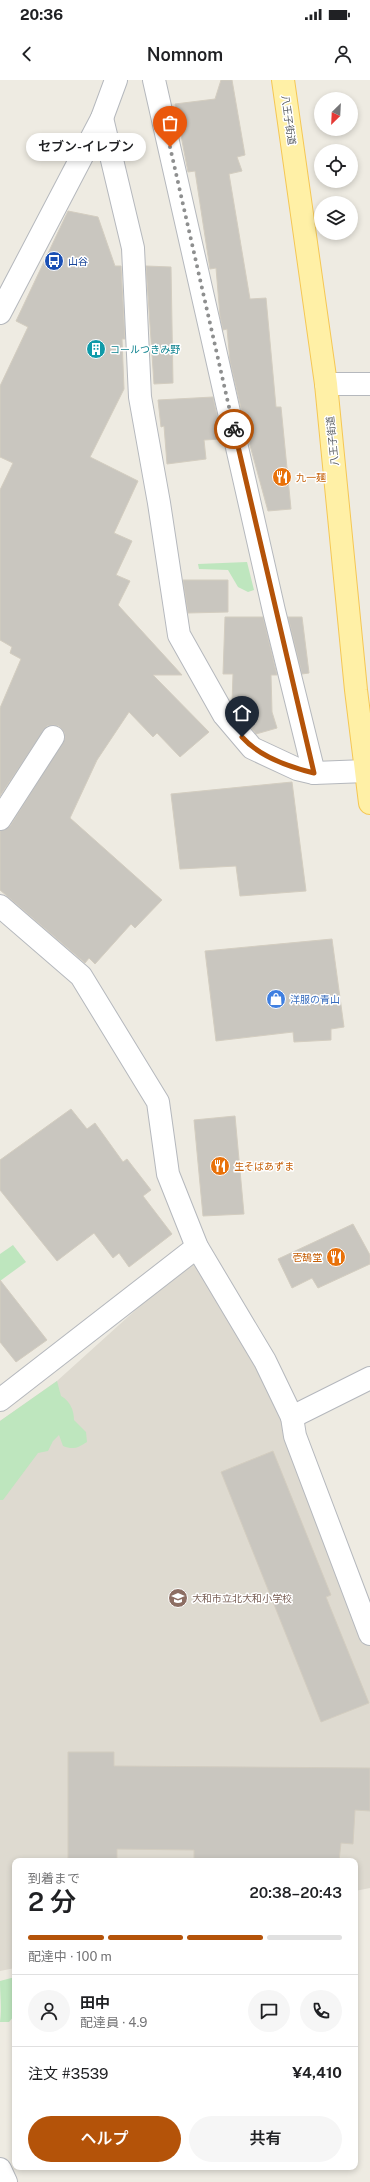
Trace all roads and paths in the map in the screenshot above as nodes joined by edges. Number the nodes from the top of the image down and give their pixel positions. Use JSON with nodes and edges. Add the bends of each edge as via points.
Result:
{"nodes":[{"id":1,"x":116,"y":80,"type":"edge"},
{"id":2,"x":154,"y":80,"type":"edge"},
{"id":3,"x":283,"y":80,"type":"edge"},
{"id":4,"x":102,"y":118,"type":"junction"},
{"id":5,"x":0,"y":313,"type":"edge"},
{"id":6,"x":326,"y":384,"type":"junction"},
{"id":7,"x":370,"y":384,"type":"edge"},
{"id":8,"x":363,"y":689,"type":"edge"},
{"id":9,"x":53,"y":737,"type":"dead end"},
{"id":10,"x":366,"y":771,"type":"junction"},
{"id":11,"x":314,"y":773,"type":"junction"},
{"id":12,"x":370,"y":803,"type":"edge"},
{"id":13,"x":0,"y":819,"type":"edge"},
{"id":14,"x":0,"y":908,"type":"edge"},
{"id":15,"x":197,"y":1247,"type":"junction"},
{"id":16,"x":370,"y":1378,"type":"edge"},
{"id":17,"x":0,"y":1400,"type":"edge"},
{"id":18,"x":292,"y":1417,"type":"junction"},
{"id":19,"x":370,"y":1634,"type":"edge"},
{"id":20,"x":0,"y":2169,"type":"edge"},
{"id":21,"x":6,"y":2182,"type":"edge"}],
"edges":[{"from":1,"to":4,"type":"street"},
{"from":2,"to":11,"type":"street","via":[[274,611]]},
{"from":3,"to":6,"type":"main road","name":"八王子街道"},
{"from":4,"to":5,"type":"street"},
{"from":4,"to":11,"type":"street","via":[[133,248],[140,397],[179,635],[224,715],[252,748],[297,769]]},
{"from":6,"to":7,"type":"street"},
{"from":6,"to":8,"type":"main road","name":"八王子街道"},
{"from":8,"to":10,"type":"main road","name":"八王子街道"},
{"from":9,"to":13,"type":"street"},
{"from":10,"to":11,"type":"street"},
{"from":10,"to":12,"type":"main road","name":"八王子街道"},
{"from":14,"to":15,"type":"street","via":[[81,976],[158,1102],[168,1174]]},
{"from":15,"to":17,"type":"street"},
{"from":15,"to":18,"type":"street","via":[[265,1361]]},
{"from":16,"to":18,"type":"street"},
{"from":18,"to":19,"type":"street","via":[[295,1436]]},
{"from":20,"to":21,"type":"street"}]}
